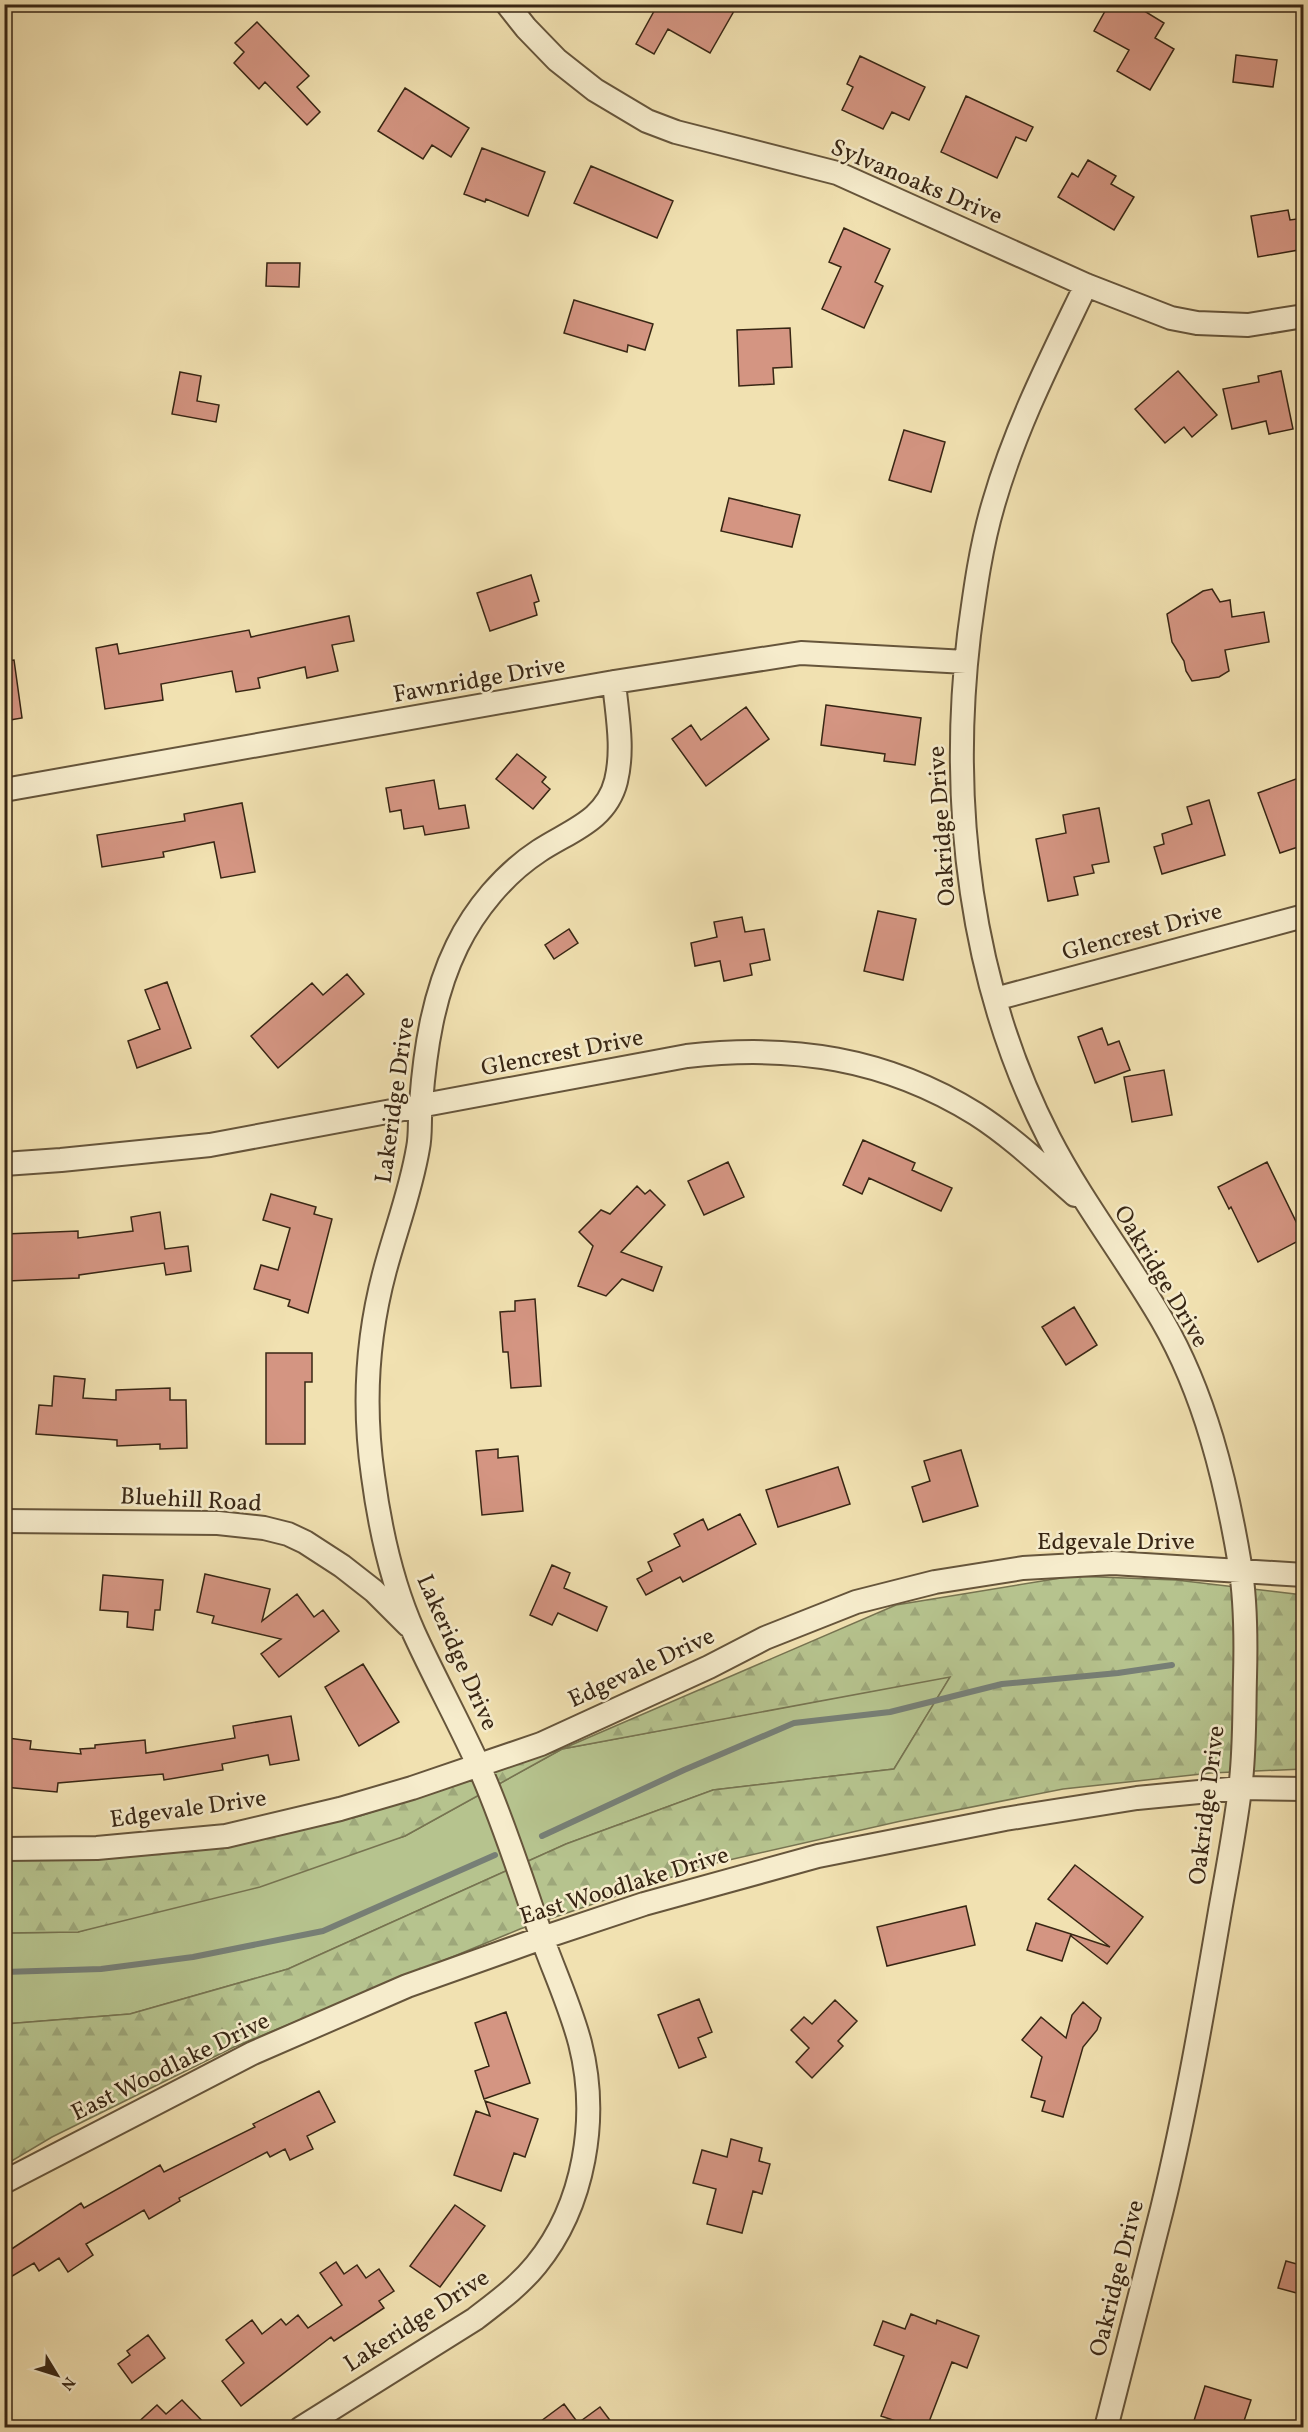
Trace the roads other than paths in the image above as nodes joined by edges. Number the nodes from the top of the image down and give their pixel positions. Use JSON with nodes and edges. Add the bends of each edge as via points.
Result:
{"nodes":[{"id":1,"x":507,"y":4,"type":"edge"},
{"id":2,"x":1086,"y":285,"type":"junction"},
{"id":3,"x":1304,"y":316,"type":"edge"},
{"id":4,"x":966,"y":662,"type":"junction"},
{"id":5,"x":614,"y":682,"type":"junction"},
{"id":6,"x":4,"y":790,"type":"edge"},
{"id":7,"x":1304,"y":916,"type":"edge"},
{"id":8,"x":995,"y":999,"type":"junction"},
{"id":9,"x":420,"y":1106,"type":"junction"},
{"id":10,"x":4,"y":1164,"type":"edge"},
{"id":11,"x":1088,"y":1206,"type":"junction"},
{"id":12,"x":4,"y":1521,"type":"edge"},
{"id":13,"x":1241,"y":1570,"type":"junction"},
{"id":14,"x":1304,"y":1575,"type":"edge"},
{"id":15,"x":412,"y":1629,"type":"junction"},
{"id":16,"x":479,"y":1766,"type":"junction"},
{"id":17,"x":1240,"y":1788,"type":"junction"},
{"id":18,"x":1304,"y":1789,"type":"edge"},
{"id":19,"x":4,"y":1849,"type":"edge"},
{"id":20,"x":542,"y":1938,"type":"junction"},
{"id":21,"x":4,"y":2182,"type":"edge"},
{"id":22,"x":301,"y":2427,"type":"edge"},
{"id":23,"x":1106,"y":2427,"type":"edge"}],
"edges":[{"from":1,"to":2,"type":"street","name":"Sylvanoaks Drive","via":[[557,60],[595,90],[647,121],[837,173]]},
{"from":2,"to":3,"type":"street","name":"Sylvanoaks Drive","via":[[1147,310],[1197,323],[1248,325]]},
{"from":2,"to":4,"type":"street","name":"Oakridge Drive","via":[[1022,421],[993,504],[976,581]]},
{"from":4,"to":5,"type":"street","name":"Fawnridge Drive","via":[[801,653]]},
{"from":4,"to":8,"type":"street","name":"Oakridge Drive","via":[[961,758],[965,837],[975,919]]},
{"from":5,"to":6,"type":"street","name":"Fawnridge Drive"},
{"from":5,"to":9,"type":"street","name":"Lakeridge Drive","via":[[621,749],[616,785],[584,827],[538,852],[496,889],[477,912],[457,946],[434,1007]]},
{"from":7,"to":8,"type":"street","name":"Glencrest Drive"},
{"from":8,"to":11,"type":"street","name":"Oakridge Drive","via":[[1030,1100]]},
{"from":9,"to":10,"type":"street","name":"Glencrest Drive","via":[[210,1144]]},
{"from":9,"to":11,"type":"street","name":"Glencrest Drive","via":[[687,1056],[729,1052],[809,1054],[857,1062],[932,1090],[1006,1136]]},
{"from":9,"to":15,"type":"street","name":"Lakeridge Drive","via":[[420,1142],[411,1187],[373,1323],[367,1427],[380,1526]]},
{"from":11,"to":13,"type":"street","name":"Oakridge Drive","via":[[1165,1325],[1198,1397],[1225,1490]]},
{"from":12,"to":15,"type":"street","name":"Bluehill Road","via":[[218,1523],[288,1534],[342,1566]]},
{"from":13,"to":14,"type":"street","name":"Edgevale Drive"},
{"from":13,"to":16,"type":"street","name":"Edgevale Drive","via":[[1113,1563],[1023,1568],[935,1581],[856,1602],[765,1638],[541,1744]]},
{"from":13,"to":17,"type":"street","name":"Oakridge Drive","via":[[1246,1637]]},
{"from":15,"to":16,"type":"street","name":"Lakeridge Drive"},
{"from":16,"to":19,"type":"street","name":"Edgevale Drive","via":[[340,1809],[226,1836],[97,1848]]},
{"from":16,"to":20,"type":"street","name":"Lakeridge Drive"},
{"from":17,"to":18,"type":"street","name":"East Woodlake Drive"},
{"from":17,"to":20,"type":"street","name":"East Woodlake Drive","via":[[1137,1798],[1005,1819],[818,1856],[644,1904]]},
{"from":17,"to":23,"type":"street","name":"Oakridge Drive","via":[[1188,2092]]},
{"from":20,"to":21,"type":"street","name":"East Woodlake Drive","via":[[407,1986],[253,2053]]},
{"from":20,"to":22,"type":"street","name":"Lakeridge Drive","via":[[580,2041],[588,2093],[585,2152],[561,2229],[533,2269],[475,2319]]}]}
